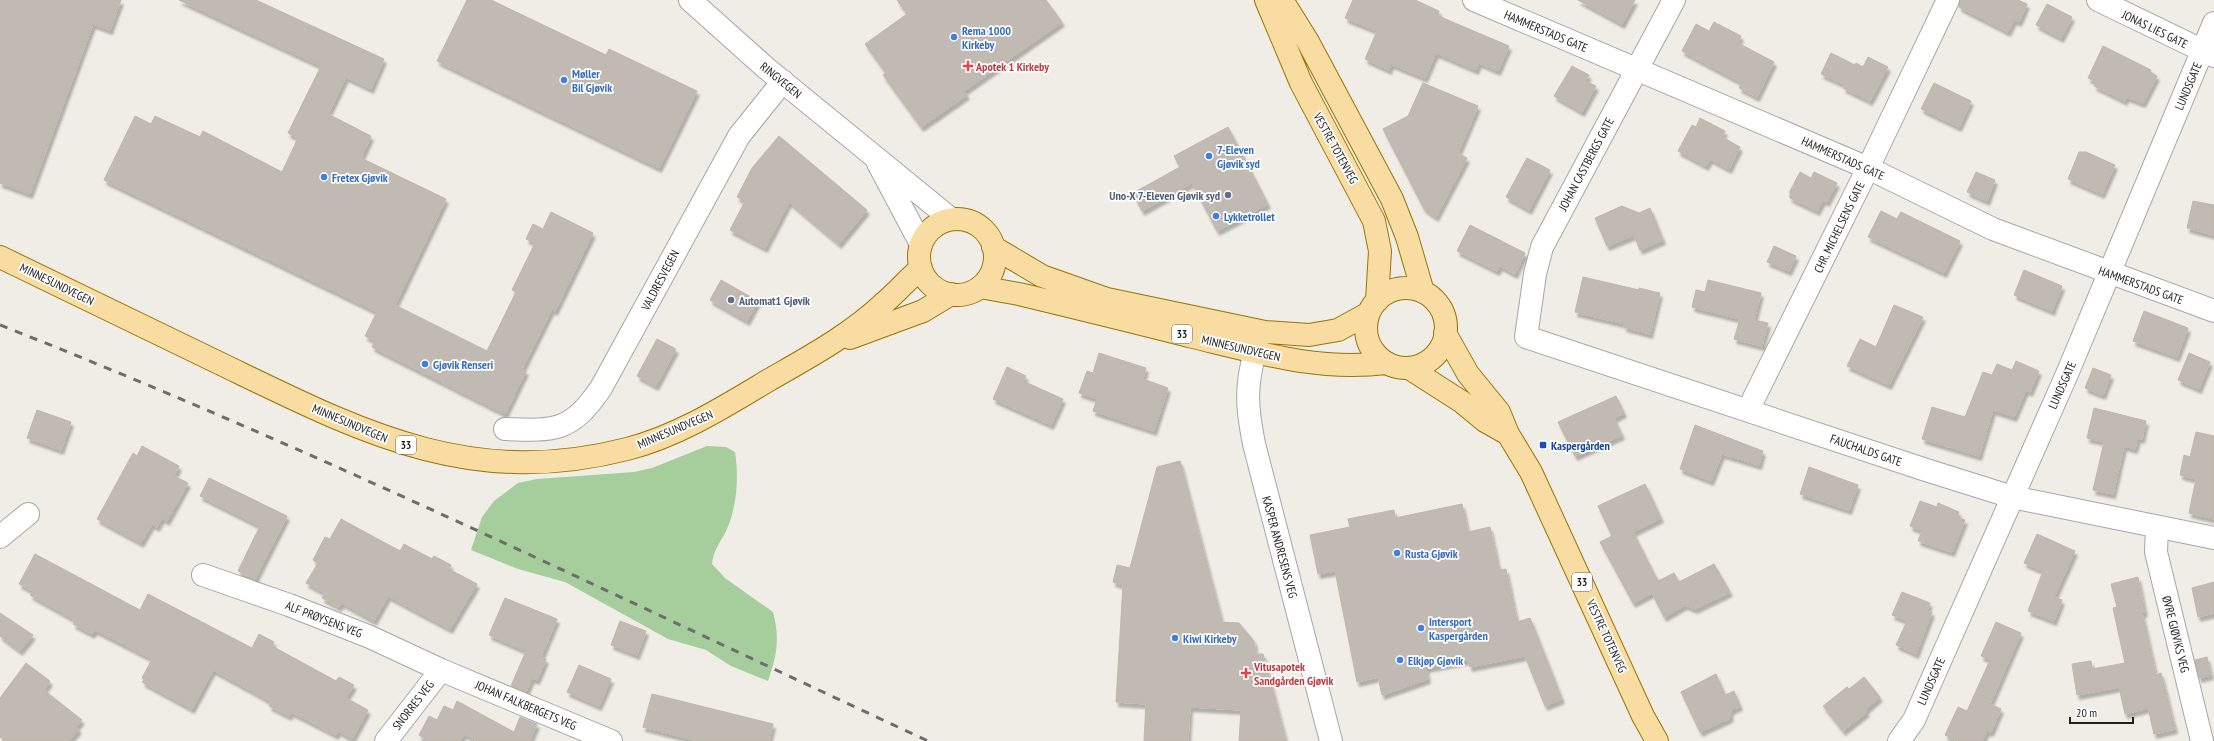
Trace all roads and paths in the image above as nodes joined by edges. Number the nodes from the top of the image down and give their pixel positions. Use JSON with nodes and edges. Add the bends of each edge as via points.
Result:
{"nodes":[{"id":1,"x":690,"y":0,"type":"edge"},
{"id":2,"x":1266,"y":0,"type":"edge"},
{"id":3,"x":1282,"y":0,"type":"edge"},
{"id":4,"x":1474,"y":0,"type":"edge"},
{"id":5,"x":1674,"y":0,"type":"edge"},
{"id":6,"x":1948,"y":0,"type":"edge"},
{"id":7,"x":2098,"y":0,"type":"edge"},
{"id":8,"x":2214,"y":23,"type":"edge"},
{"id":9,"x":2208,"y":54,"type":"edge"},
{"id":10,"x":1636,"y":70,"type":"junction"},
{"id":11,"x":783,"y":81,"type":"junction"},
{"id":12,"x":875,"y":157,"type":"junction"},
{"id":13,"x":1868,"y":168,"type":"junction"},
{"id":14,"x":951,"y":219,"type":"junction"},
{"id":15,"x":921,"y":244,"type":"junction"},
{"id":16,"x":993,"y":246,"type":"junction"},
{"id":17,"x":0,"y":257,"type":"edge"},
{"id":18,"x":921,"y":268,"type":"junction"},
{"id":19,"x":2110,"y":271,"type":"junction"},
{"id":20,"x":980,"y":287,"type":"junction"},
{"id":21,"x":1423,"y":292,"type":"junction"},
{"id":22,"x":951,"y":294,"type":"junction"},
{"id":23,"x":1373,"y":307,"type":"junction"},
{"id":24,"x":2214,"y":311,"type":"edge"},
{"id":25,"x":1445,"y":333,"type":"junction"},
{"id":26,"x":1526,"y":337,"type":"joint"},
{"id":27,"x":826,"y":347,"type":"junction"},
{"id":28,"x":1255,"y":352,"type":"junction"},
{"id":29,"x":1386,"y":363,"type":"junction"},
{"id":30,"x":1409,"y":368,"type":"junction"},
{"id":31,"x":1748,"y":410,"type":"junction"},
{"id":32,"x":505,"y":429,"type":"dead end"},
{"id":33,"x":1508,"y":434,"type":"junction"},
{"id":34,"x":2012,"y":497,"type":"junction"},
{"id":35,"x":28,"y":514,"type":"dead end"},
{"id":36,"x":2157,"y":527,"type":"junction"},
{"id":37,"x":0,"y":536,"type":"edge"},
{"id":38,"x":2214,"y":538,"type":"edge"},
{"id":39,"x":203,"y":575,"type":"dead end"},
{"id":40,"x":442,"y":670,"type":"junction"},
{"id":41,"x":1655,"y":738,"type":"edge"},
{"id":42,"x":386,"y":741,"type":"edge"},
{"id":43,"x":609,"y":741,"type":"edge"},
{"id":44,"x":1332,"y":741,"type":"edge"},
{"id":45,"x":1899,"y":741,"type":"edge"},
{"id":46,"x":2202,"y":741,"type":"edge"}],
"edges":[{"from":1,"to":11,"type":"street","name":"RINGVEGEN"},
{"from":2,"to":23,"type":"main road","name":"VESTRE TOTENVEG","via":[[1301,83],[1374,221],[1380,251]]},
{"from":3,"to":21,"type":"main road","name":"VESTRE TOTENVEG","via":[[1307,40],[1392,199],[1407,237]]},
{"from":4,"to":10,"type":"street","name":"HAMMERSTADS GATE"},
{"from":5,"to":10,"type":"street","name":"JOHAN CASTBERGS GATE"},
{"from":6,"to":13,"type":"street","name":"CHR. MICHELSENS GATE"},
{"from":7,"to":9,"type":"street","name":"JONAS LIES GATE"},
{"from":8,"to":9,"type":"street","name":"LUNDSGATE"},
{"from":9,"to":19,"type":"street","name":"LUNDSGATE"},
{"from":10,"to":13,"type":"street","name":"HAMMERSTADS GATE"},
{"from":10,"to":26,"type":"street","name":"JOHAN CASTBERGS GATE","via":[[1542,247],[1535,274]]},
{"from":11,"to":12,"type":"street","name":"RINGVEGEN"},
{"from":11,"to":32,"type":"street","name":"VALDRESVEGEN","via":[[739,136],[601,388],[586,409],[572,421],[557,427],[539,430]]},
{"from":12,"to":14,"type":"street","name":"RINGVEGEN"},
{"from":12,"to":15,"type":"street","name":"RINGVEGEN"},
{"from":13,"to":19,"type":"street","name":"HAMMERSTADS GATE","via":[[1993,230],[2089,266]]},
{"from":13,"to":31,"type":"street","name":"CHR. MICHELSENS GATE"},
{"from":14,"to":15,"type":"main road","via":[[935,225]]},
{"from":14,"to":16,"type":"main road","name":"MINNESUNDVEGEN","number":"33","via":[[974,223],[984,230]]},
{"from":15,"to":18,"type":"main road","name":"MINNESUNDVEGEN","number":"33"},
{"from":16,"to":20,"type":"main road","via":[[995,256],[992,269]]},
{"from":16,"to":23,"type":"main road","name":"MINNESUNDVEGEN","number":"33","via":[[1042,276],[1084,293],[1265,332],[1309,335],[1338,330]]},
{"from":17,"to":27,"type":"main road","name":"MINNESUNDVEGEN","number":"33","via":[[359,428],[426,450],[493,461],[563,461],[628,448],[653,440],[726,406]]},
{"from":18,"to":22,"type":"main road","name":"MINNESUNDVEGEN","number":"33","via":[[930,284]]},
{"from":18,"to":27,"type":"main road","name":"MINNESUNDVEGEN","number":"33","via":[[884,304]]},
{"from":19,"to":24,"type":"street","name":"HAMMERSTADS GATE"},
{"from":19,"to":34,"type":"street","name":"LUNDSGATE"},
{"from":20,"to":22,"type":"main road","name":"MINNESUNDVEGEN","number":"33","via":[[966,294]]},
{"from":20,"to":28,"type":"main road","name":"MINNESUNDVEGEN","number":"33","via":[[1019,294]]},
{"from":21,"to":23,"type":"main road","number":"33","via":[[1402,288],[1388,292]]},
{"from":21,"to":25,"type":"main road","number":"33","via":[[1433,299],[1440,309]]},
{"from":22,"to":27,"type":"main road","name":"MINNESUNDVEGEN","number":"33","via":[[923,311]]},
{"from":23,"to":29,"type":"main road","via":[[1366,329],[1370,345]]},
{"from":25,"to":30,"type":"main road","via":[[1439,350],[1433,357]]},
{"from":25,"to":33,"type":"main road","name":"VESTRE TOTENVEG","number":"33","via":[[1468,374],[1499,412]]},
{"from":26,"to":31,"type":"street","name":"FAUCHALDS GATE"},
{"from":28,"to":29,"type":"main road","name":"MINNESUNDVEGEN","number":"33","via":[[1337,366]]},
{"from":28,"to":44,"type":"street","name":"KASPER ANDRESENS VEG","via":[[1248,375],[1247,394],[1254,444]]},
{"from":29,"to":30,"type":"main road","number":"33"},
{"from":30,"to":33,"type":"main road","name":"VESTRE TOTENVEG","number":"33"},
{"from":31,"to":34,"type":"street","name":"FAUCHALDS GATE"},
{"from":33,"to":41,"type":"main road","name":"VESTRE TOTENVEG","number":"33","via":[[1531,472]]},
{"from":34,"to":36,"type":"street","name":"FAUCHALDS GATE"},
{"from":34,"to":45,"type":"street","name":"LUNDSGATE","via":[[1914,720]]},
{"from":35,"to":37,"type":"street"},
{"from":36,"to":38,"type":"street","name":"FAUCHALDS GATE"},
{"from":36,"to":46,"type":"street","name":"ØVRE GJØVIKS VEG","via":[[2156,552]]},
{"from":39,"to":40,"type":"street","name":"ALF PRØYSENS VEG","via":[[355,631]]},
{"from":40,"to":42,"type":"street","name":"SNORRES VEG"},
{"from":40,"to":43,"type":"street","name":"JOHAN FALKBERGETS VEG"}]}
